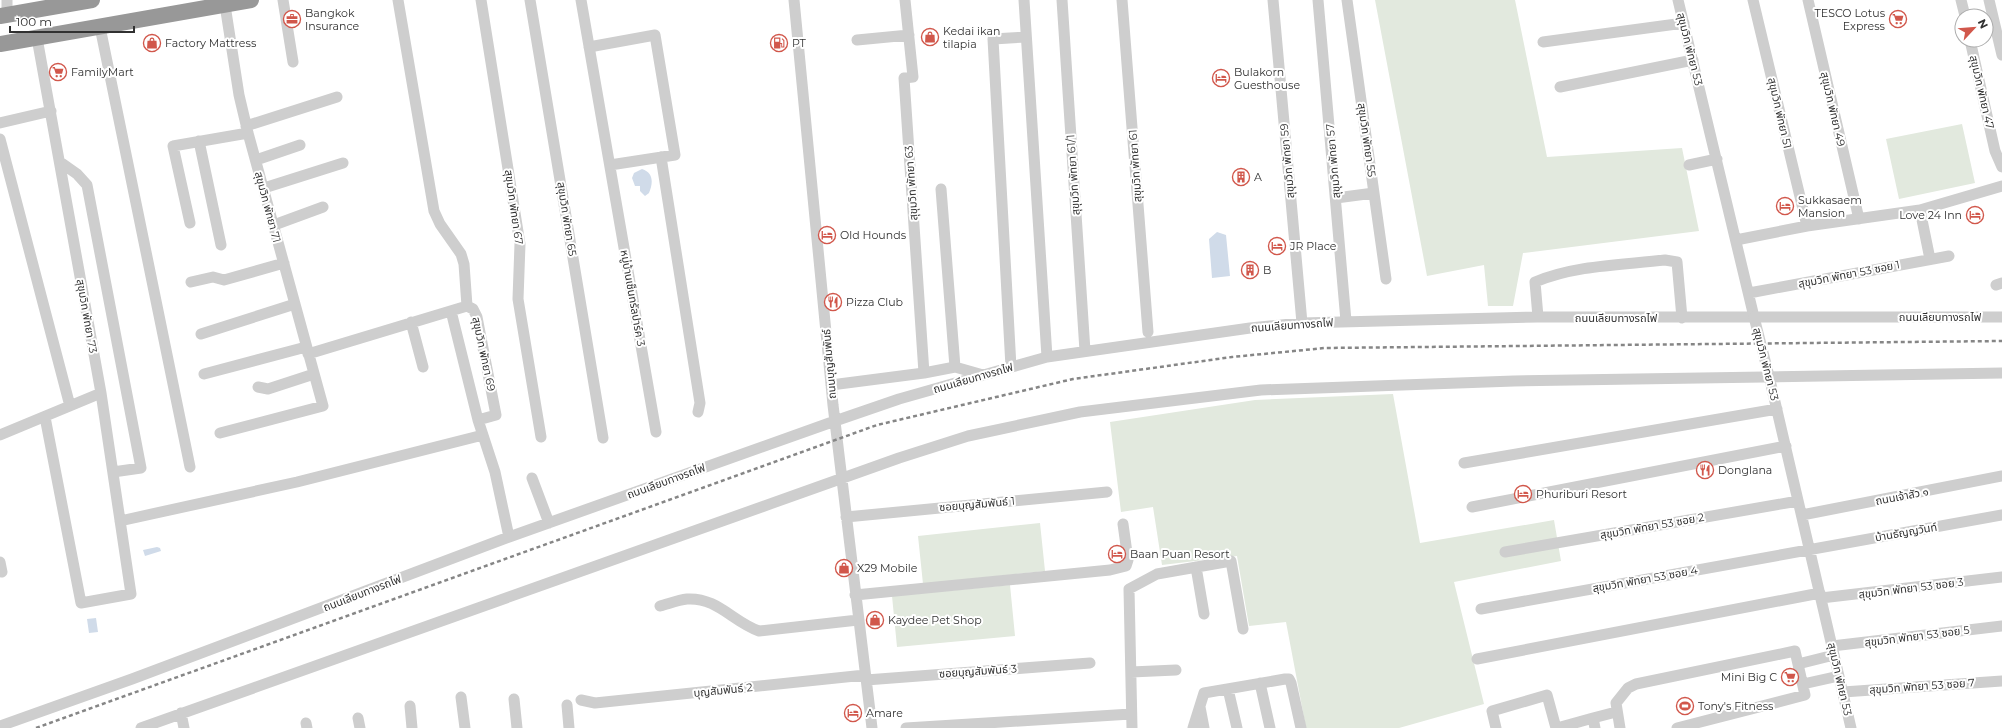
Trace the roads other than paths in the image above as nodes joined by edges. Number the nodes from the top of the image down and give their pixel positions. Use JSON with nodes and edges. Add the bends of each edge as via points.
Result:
{"nodes":[{"id":1,"x":92,"y":0,"type":"edge"},
{"id":2,"x":251,"y":0,"type":"edge"},
{"id":3,"x":283,"y":0,"type":"edge"},
{"id":4,"x":398,"y":0,"type":"edge"},
{"id":5,"x":481,"y":0,"type":"edge"},
{"id":6,"x":530,"y":0,"type":"edge"},
{"id":7,"x":581,"y":0,"type":"edge"},
{"id":8,"x":794,"y":0,"type":"edge"},
{"id":9,"x":906,"y":0,"type":"edge"},
{"id":10,"x":1024,"y":0,"type":"edge"},
{"id":11,"x":1062,"y":0,"type":"edge"},
{"id":12,"x":1122,"y":0,"type":"edge"},
{"id":13,"x":1273,"y":0,"type":"edge"},
{"id":14,"x":1318,"y":0,"type":"edge"},
{"id":15,"x":1347,"y":0,"type":"edge"},
{"id":16,"x":1678,"y":0,"type":"edge"},
{"id":17,"x":1753,"y":0,"type":"edge"},
{"id":18,"x":1808,"y":0,"type":"edge"},
{"id":19,"x":1989,"y":0,"type":"edge"},
{"id":20,"x":225,"y":5,"type":"junction"},
{"id":21,"x":5,"y":10,"type":"edge"},
{"id":22,"x":1684,"y":23,"type":"junction"},
{"id":23,"x":100,"y":27,"type":"junction"},
{"id":24,"x":909,"y":35,"type":"junction"},
{"id":25,"x":1026,"y":37,"type":"junction"},
{"id":26,"x":37,"y":38,"type":"junction"},
{"id":27,"x":857,"y":40,"type":"dead end"},
{"id":28,"x":1543,"y":42,"type":"dead end"},
{"id":29,"x":0,"y":44,"type":"edge"},
{"id":30,"x":590,"y":47,"type":"junction"},
{"id":31,"x":1972,"y":48,"type":"edge"},
{"id":32,"x":2002,"y":55,"type":"edge"},
{"id":33,"x":1693,"y":60,"type":"junction"},
{"id":34,"x":293,"y":62,"type":"dead end"},
{"id":35,"x":1560,"y":87,"type":"dead end"},
{"id":36,"x":337,"y":97,"type":"dead end"},
{"id":37,"x":51,"y":111,"type":"junction"},
{"id":38,"x":0,"y":123,"type":"edge"},
{"id":39,"x":247,"y":129,"type":"junction"},
{"id":40,"x":0,"y":138,"type":"edge"},
{"id":41,"x":199,"y":141,"type":"junction"},
{"id":42,"x":300,"y":145,"type":"dead end"},
{"id":43,"x":661,"y":157,"type":"junction"},
{"id":44,"x":1716,"y":159,"type":"junction"},
{"id":45,"x":256,"y":160,"type":"junction"},
{"id":46,"x":60,"y":162,"type":"junction"},
{"id":47,"x":343,"y":163,"type":"dead end"},
{"id":48,"x":610,"y":165,"type":"junction"},
{"id":49,"x":1689,"y":165,"type":"dead end"},
{"id":50,"x":2002,"y":167,"type":"edge"},
{"id":51,"x":2002,"y":186,"type":"edge"},
{"id":52,"x":264,"y":188,"type":"junction"},
{"id":53,"x":941,"y":189,"type":"dead end"},
{"id":54,"x":1374,"y":193,"type":"junction"},
{"id":55,"x":1336,"y":198,"type":"junction"},
{"id":56,"x":323,"y":206,"type":"dead end"},
{"id":57,"x":1920,"y":210,"type":"junction"},
{"id":58,"x":1858,"y":219,"type":"junction"},
{"id":59,"x":190,"y":223,"type":"dead end"},
{"id":60,"x":274,"y":225,"type":"junction"},
{"id":61,"x":1807,"y":226,"type":"junction"},
{"id":62,"x":1736,"y":240,"type":"junction"},
{"id":63,"x":221,"y":244,"type":"dead end"},
{"id":64,"x":1950,"y":256,"type":"dead end"},
{"id":65,"x":1930,"y":259,"type":"junction"},
{"id":66,"x":284,"y":263,"type":"junction"},
{"id":67,"x":1386,"y":279,"type":"dead end"},
{"id":68,"x":191,"y":282,"type":"dead end"},
{"id":69,"x":1749,"y":293,"type":"junction"},
{"id":70,"x":295,"y":304,"type":"junction"},
{"id":71,"x":468,"y":306,"type":"junction"},
{"id":72,"x":451,"y":311,"type":"junction"},
{"id":73,"x":1538,"y":317,"type":"junction"},
{"id":74,"x":1754,"y":317,"type":"junction"},
{"id":75,"x":2002,"y":317,"type":"edge"},
{"id":76,"x":1682,"y":318,"type":"junction"},
{"id":77,"x":1346,"y":321,"type":"junction"},
{"id":78,"x":411,"y":322,"type":"junction"},
{"id":79,"x":1302,"y":323,"type":"junction"},
{"id":80,"x":1148,"y":332,"type":"dead end"},
{"id":81,"x":201,"y":334,"type":"dead end"},
{"id":82,"x":307,"y":351,"type":"junction"},
{"id":83,"x":1085,"y":351,"type":"junction"},
{"id":84,"x":1047,"y":357,"type":"junction"},
{"id":85,"x":423,"y":367,"type":"dead end"},
{"id":86,"x":955,"y":367,"type":"junction"},
{"id":87,"x":1011,"y":367,"type":"junction"},
{"id":88,"x":924,"y":373,"type":"junction"},
{"id":89,"x":2002,"y":373,"type":"edge"},
{"id":90,"x":204,"y":374,"type":"dead end"},
{"id":91,"x":314,"y":374,"type":"junction"},
{"id":92,"x":982,"y":374,"type":"junction"},
{"id":93,"x":1769,"y":376,"type":"junction"},
{"id":94,"x":831,"y":385,"type":"junction"},
{"id":95,"x":258,"y":387,"type":"dead end"},
{"id":96,"x":101,"y":394,"type":"junction"},
{"id":97,"x":70,"y":406,"type":"junction"},
{"id":98,"x":1777,"y":409,"type":"junction"},
{"id":99,"x":698,"y":412,"type":"dead end"},
{"id":100,"x":45,"y":417,"type":"junction"},
{"id":101,"x":478,"y":420,"type":"junction"},
{"id":102,"x":835,"y":421,"type":"junction"},
{"id":103,"x":656,"y":432,"type":"dead end"},
{"id":104,"x":220,"y":433,"type":"dead end"},
{"id":105,"x":0,"y":435,"type":"edge"},
{"id":106,"x":483,"y":435,"type":"junction"},
{"id":107,"x":542,"y":437,"type":"dead end"},
{"id":108,"x":603,"y":438,"type":"dead end"},
{"id":109,"x":1786,"y":446,"type":"junction"},
{"id":110,"x":1464,"y":463,"type":"dead end"},
{"id":111,"x":190,"y":467,"type":"dead end"},
{"id":112,"x":113,"y":472,"type":"junction"},
{"id":113,"x":2002,"y":476,"type":"edge"},
{"id":114,"x":842,"y":477,"type":"junction"},
{"id":115,"x":532,"y":478,"type":"dead end"},
{"id":116,"x":1107,"y":492,"type":"dead end"},
{"id":117,"x":1798,"y":501,"type":"junction"},
{"id":118,"x":1472,"y":507,"type":"dead end"},
{"id":119,"x":1802,"y":515,"type":"junction"},
{"id":120,"x":2002,"y":515,"type":"edge"},
{"id":121,"x":846,"y":517,"type":"junction"},
{"id":122,"x":120,"y":521,"type":"junction"},
{"id":123,"x":549,"y":523,"type":"junction"},
{"id":124,"x":1124,"y":524,"type":"dead end"},
{"id":125,"x":509,"y":537,"type":"junction"},
{"id":126,"x":1810,"y":549,"type":"junction"},
{"id":127,"x":1505,"y":552,"type":"dead end"},
{"id":128,"x":1196,"y":567,"type":"junction"},
{"id":129,"x":2002,"y":577,"type":"edge"},
{"id":130,"x":855,"y":595,"type":"junction"},
{"id":131,"x":1820,"y":596,"type":"junction"},
{"id":132,"x":660,"y":606,"type":"dead end"},
{"id":133,"x":1481,"y":608,"type":"dead end"},
{"id":134,"x":1204,"y":614,"type":"dead end"},
{"id":135,"x":858,"y":620,"type":"junction"},
{"id":136,"x":2002,"y":626,"type":"edge"},
{"id":137,"x":1242,"y":629,"type":"dead end"},
{"id":138,"x":1833,"y":651,"type":"junction"},
{"id":139,"x":1477,"y":659,"type":"dead end"},
{"id":140,"x":1090,"y":663,"type":"dead end"},
{"id":141,"x":1798,"y":664,"type":"junction"},
{"id":142,"x":1176,"y":670,"type":"dead end"},
{"id":143,"x":1131,"y":672,"type":"junction"},
{"id":144,"x":1839,"y":676,"type":"junction"},
{"id":145,"x":865,"y":677,"type":"junction"},
{"id":146,"x":2002,"y":681,"type":"edge"},
{"id":147,"x":1260,"y":683,"type":"junction"},
{"id":148,"x":1802,"y":684,"type":"junction"},
{"id":149,"x":1228,"y":689,"type":"junction"},
{"id":150,"x":1843,"y":692,"type":"junction"},
{"id":151,"x":461,"y":697,"type":"dead end"},
{"id":152,"x":514,"y":699,"type":"dead end"},
{"id":153,"x":582,"y":700,"type":"dead end"},
{"id":154,"x":567,"y":705,"type":"dead end"},
{"id":155,"x":1199,"y":705,"type":"junction"},
{"id":156,"x":410,"y":706,"type":"dead end"},
{"id":157,"x":1616,"y":712,"type":"junction"},
{"id":158,"x":181,"y":714,"type":"junction"},
{"id":159,"x":1131,"y":714,"type":"junction"},
{"id":160,"x":1594,"y":723,"type":"edge"},
{"id":161,"x":0,"y":726,"type":"edge"},
{"id":162,"x":143,"y":728,"type":"edge"},
{"id":163,"x":184,"y":728,"type":"edge"},
{"id":164,"x":412,"y":728,"type":"edge"},
{"id":165,"x":465,"y":728,"type":"edge"},
{"id":166,"x":517,"y":728,"type":"edge"},
{"id":167,"x":569,"y":728,"type":"edge"},
{"id":168,"x":872,"y":728,"type":"edge"},
{"id":169,"x":906,"y":728,"type":"edge"},
{"id":170,"x":1132,"y":728,"type":"edge"},
{"id":171,"x":1193,"y":728,"type":"edge"},
{"id":172,"x":1204,"y":728,"type":"edge"},
{"id":173,"x":1237,"y":728,"type":"edge"},
{"id":174,"x":1270,"y":728,"type":"edge"},
{"id":175,"x":1301,"y":728,"type":"edge"},
{"id":176,"x":1496,"y":728,"type":"edge"},
{"id":177,"x":1556,"y":728,"type":"edge"},
{"id":178,"x":1620,"y":728,"type":"edge"},
{"id":179,"x":1677,"y":728,"type":"edge"},
{"id":180,"x":1851,"y":728,"type":"edge"}],
"edges":[{"from":1,"to":21,"type":"highway"},
{"from":2,"to":20,"type":"highway"},
{"from":3,"to":34,"type":"street"},
{"from":4,"to":71,"type":"street","name":"สุขุมวิท พัทยา 69","via":[[434,211],[461,254]]},
{"from":5,"to":107,"type":"street","name":"สุขุมวิท พัทยา 67","via":[[520,244],[518,299]]},
{"from":6,"to":108,"type":"street","name":"สุขุมวิท พัทยา 65"},
{"from":7,"to":30,"type":"street","name":"หมู่บ้านเซ็นทรัลปาร์ค 3"},
{"from":8,"to":94,"type":"street","name":"ถนนบุญสัมพันธ์"},
{"from":9,"to":24,"type":"street","name":"สุขุมวิท พัทยา 63"},
{"from":10,"to":25,"type":"street"},
{"from":11,"to":83,"type":"street","name":"สุขุมวิท พัทยา 61/1"},
{"from":12,"to":80,"type":"street","name":"สุขุมวิท พัทยา 61"},
{"from":13,"to":79,"type":"street","name":"สุขุมวิท พัทยา 59"},
{"from":14,"to":55,"type":"street","name":"สุขุมวิท พัทยา 57"},
{"from":15,"to":54,"type":"street","name":"สุขุมวิท พัทยา 55"},
{"from":16,"to":22,"type":"street","name":"สุขุมวิท พัทยา 53"},
{"from":17,"to":61,"type":"street","name":"สุขุมวิท พัทยา 51"},
{"from":18,"to":58,"type":"street","name":"สุขุมวิท พัทยา 49"},
{"from":19,"to":32,"type":"street"},
{"from":20,"to":23,"type":"highway"},
{"from":20,"to":39,"type":"street","name":"สุขุมวิท พัทยา 71"},
{"from":22,"to":28,"type":"street"},
{"from":22,"to":33,"type":"street","name":"สุขุมวิท พัทยา 53"},
{"from":23,"to":26,"type":"highway"},
{"from":23,"to":111,"type":"street"},
{"from":24,"to":27,"type":"street"},
{"from":24,"to":88,"type":"street","name":"สุขุมวิท พัทยา 63","via":[[913,77],[904,78]]},
{"from":25,"to":84,"type":"street"},
{"from":25,"to":87,"type":"street","via":[[993,39]]},
{"from":26,"to":29,"type":"highway"},
{"from":26,"to":37,"type":"street","name":"สุขุมวิท พัทยา 73"},
{"from":30,"to":43,"type":"street","via":[[655,36],[675,155]]},
{"from":30,"to":48,"type":"street","name":"หมู่บ้านเซ็นทรัลปาร์ค 3"},
{"from":31,"to":50,"type":"street","name":"สุขุมวิท พัทยา 47","via":[[1995,151]]},
{"from":33,"to":35,"type":"street"},
{"from":33,"to":44,"type":"street","name":"สุขุมวิท พัทยา 53"},
{"from":36,"to":39,"type":"street"},
{"from":37,"to":38,"type":"street"},
{"from":37,"to":46,"type":"street","name":"สุขุมวิท พัทยา 73"},
{"from":39,"to":41,"type":"street"},
{"from":39,"to":45,"type":"street","name":"สุขุมวิท พัทยา 71"},
{"from":40,"to":97,"type":"street"},
{"from":41,"to":59,"type":"street","via":[[173,146]]},
{"from":41,"to":63,"type":"street"},
{"from":42,"to":45,"type":"street"},
{"from":43,"to":48,"type":"street"},
{"from":43,"to":99,"type":"street","via":[[700,403]]},
{"from":44,"to":49,"type":"street"},
{"from":44,"to":62,"type":"street","name":"สุขุมวิท พัทยา 53"},
{"from":45,"to":52,"type":"street","name":"สุขุมวิท พัทยา 71"},
{"from":46,"to":96,"type":"street","name":"สุขุมวิท พัทยา 73"},
{"from":46,"to":112,"type":"street","via":[[87,185],[142,468]]},
{"from":47,"to":52,"type":"street"},
{"from":48,"to":103,"type":"street","name":"หมู่บ้านเซ็นทรัลปาร์ค 3"},
{"from":51,"to":57,"type":"street"},
{"from":52,"to":60,"type":"street","name":"สุขุมวิท พัทยา 71"},
{"from":53,"to":86,"type":"street"},
{"from":54,"to":55,"type":"street"},
{"from":54,"to":67,"type":"street","name":"สุขุมวิท พัทยา 55"},
{"from":55,"to":77,"type":"street","name":"สุขุมวิท พัทยา 57"},
{"from":56,"to":60,"type":"street"},
{"from":57,"to":58,"type":"street"},
{"from":57,"to":65,"type":"street"},
{"from":58,"to":61,"type":"street"},
{"from":60,"to":66,"type":"street","name":"สุขุมวิท พัทยา 71"},
{"from":61,"to":62,"type":"street"},
{"from":62,"to":69,"type":"street","name":"สุขุมวิท พัทยา 53"},
{"from":64,"to":65,"type":"street","name":"สุขุมวิท พัทยา 53 ซอย 1"},
{"from":65,"to":69,"type":"street","name":"สุขุมวิท พัทยา 53 ซอย 1"},
{"from":66,"to":68,"type":"street","via":[[224,280],[213,277]]},
{"from":66,"to":70,"type":"street","name":"สุขุมวิท พัทยา 71"},
{"from":69,"to":74,"type":"street","name":"สุขุมวิท พัทยา 53"},
{"from":70,"to":81,"type":"street"},
{"from":70,"to":82,"type":"street","name":"สุขุมวิท พัทยา 71"},
{"from":71,"to":72,"type":"street"},
{"from":71,"to":101,"type":"street","name":"สุขุมวิท พัทยา 69","via":[[477,317],[496,415]]},
{"from":72,"to":78,"type":"street"},
{"from":72,"to":101,"type":"street"},
{"from":73,"to":76,"type":"street","name":"ถนนเลียบทางรถไฟ"},
{"from":73,"to":76,"type":"street","via":[[1536,282],[1554,274],[1665,260],[1677,262]]},
{"from":73,"to":77,"type":"street","name":"ถนนเลียบทางรถไฟ"},
{"from":74,"to":75,"type":"street","name":"ถนนเลียบทางรถไฟ"},
{"from":74,"to":76,"type":"street","name":"ถนนเลียบทางรถไฟ"},
{"from":74,"to":93,"type":"street","name":"สุขุมวิท พัทยา 53","bridge":true},
{"from":77,"to":79,"type":"street","name":"ถนนเลียบทางรถไฟ"},
{"from":78,"to":82,"type":"street"},
{"from":78,"to":85,"type":"street"},
{"from":79,"to":83,"type":"street","name":"ถนนเลียบทางรถไฟ"},
{"from":82,"to":90,"type":"street"},
{"from":82,"to":91,"type":"street","name":"สุขุมวิท พัทยา 71"},
{"from":83,"to":84,"type":"street","name":"ถนนเลียบทางรถไฟ"},
{"from":84,"to":87,"type":"street","name":"ถนนเลียบทางรถไฟ"},
{"from":86,"to":88,"type":"street"},
{"from":86,"to":92,"type":"street"},
{"from":87,"to":92,"type":"street","name":"ถนนเลียบทางรถไฟ"},
{"from":88,"to":94,"type":"street"},
{"from":89,"to":93,"type":"street"},
{"from":91,"to":95,"type":"street","via":[[268,389]]},
{"from":91,"to":104,"type":"street","name":"สุขุมวิท พัทยา 71","via":[[323,406]]},
{"from":92,"to":102,"type":"street","name":"ถนนเลียบทางรถไฟ"},
{"from":93,"to":98,"type":"street","name":"สุขุมวิท พัทยา 53"},
{"from":93,"to":114,"type":"street","via":[[1261,390],[1065,415],[968,436]]},
{"from":94,"to":102,"type":"street","name":"ถนนบุญสัมพันธ์"},
{"from":96,"to":97,"type":"street"},
{"from":96,"to":112,"type":"street","name":"สุขุมวิท พัทยา 73"},
{"from":97,"to":100,"type":"street"},
{"from":98,"to":109,"type":"street","name":"สุขุมวิท พัทยา 53"},
{"from":98,"to":110,"type":"street"},
{"from":100,"to":105,"type":"street"},
{"from":100,"to":122,"type":"street","name":"สุขุมวิท พัทยา 73","via":[[81,603],[131,594]]},
{"from":101,"to":106,"type":"street"},
{"from":102,"to":114,"type":"street","name":"ถนนบุญสัมพันธ์"},
{"from":102,"to":123,"type":"street","name":"ถนนเลียบทางรถไฟ"},
{"from":106,"to":122,"type":"street","via":[[298,482]]},
{"from":106,"to":125,"type":"street","via":[[495,472]]},
{"from":109,"to":117,"type":"street","name":"สุขุมวิท พัทยา 53"},
{"from":109,"to":118,"type":"street"},
{"from":112,"to":122,"type":"street","name":"สุขุมวิท พัทยา 73"},
{"from":113,"to":119,"type":"street","name":"ถนนเจ้าสัว ๑"},
{"from":114,"to":121,"type":"street","name":"ถนนบุญสัมพันธ์"},
{"from":114,"to":158,"type":"street"},
{"from":115,"to":123,"type":"street"},
{"from":116,"to":121,"type":"street","name":"ซอยบุญสัมพันธ์ 1"},
{"from":117,"to":119,"type":"street","name":"สุขุมวิท พัทยา 53"},
{"from":117,"to":127,"type":"street","name":"สุขุมวิท พัทยา 53 ซอย 2"},
{"from":119,"to":126,"type":"street","name":"สุขุมวิท พัทยา 53"},
{"from":120,"to":126,"type":"street","name":"บ้านธัญญวันท์"},
{"from":121,"to":130,"type":"street","name":"ถนนบุญสัมพันธ์"},
{"from":123,"to":125,"type":"street","name":"ถนนเลียบทางรถไฟ"},
{"from":124,"to":130,"type":"street","via":[[1128,560],[1126,566],[1110,570]]},
{"from":125,"to":161,"type":"street","name":"ถนนเลียบทางรถไฟ"},
{"from":126,"to":131,"type":"street","name":"สุขุมวิท พัทยา 53"},
{"from":126,"to":133,"type":"street","name":"สุขุมวิท พัทยา 53 ซอย 4"},
{"from":128,"to":134,"type":"street"},
{"from":128,"to":137,"type":"street","via":[[1231,561]]},
{"from":128,"to":143,"type":"street","via":[[1157,574],[1129,589]]},
{"from":129,"to":131,"type":"street","name":"สุขุมวิท พัทยา 53 ซอย 3"},
{"from":130,"to":135,"type":"street","name":"ถนนบุญสัมพันธ์"},
{"from":131,"to":138,"type":"street","name":"สุขุมวิท พัทยา 53"},
{"from":131,"to":139,"type":"street","name":"สุขุมวิท พัทยา 53 ซอย 3"},
{"from":132,"to":135,"type":"street","via":[[686,599],[704,600],[719,606],[748,627],[759,631]]},
{"from":135,"to":145,"type":"street","name":"ถนนบุญสัมพันธ์"},
{"from":136,"to":138,"type":"street","name":"สุขุมวิท พัทยา 53 ซอย 5"},
{"from":138,"to":141,"type":"street","name":"สุขุมวิท พัทยา 53 ซอย 5"},
{"from":138,"to":144,"type":"street","name":"สุขุมวิท พัทยา 53"},
{"from":140,"to":145,"type":"street","name":"ซอยบุญสัมพันธ์ 3"},
{"from":141,"to":148,"type":"street"},
{"from":141,"to":157,"type":"street","via":[[1795,651],[1636,684],[1621,695],[1616,703]]},
{"from":142,"to":143,"type":"street"},
{"from":143,"to":159,"type":"street"},
{"from":144,"to":148,"type":"street"},
{"from":144,"to":150,"type":"street","name":"สุขุมวิท พัทยา 53"},
{"from":145,"to":153,"type":"street","name":"บุญสัมพันธ์ 2","via":[[595,703]]},
{"from":145,"to":168,"type":"street","name":"ถนนบุญสัมพันธ์"},
{"from":146,"to":150,"type":"street","name":"สุขุมวิท พัทยา 53 ซอย 7"},
{"from":147,"to":149,"type":"street"},
{"from":147,"to":174,"type":"street"},
{"from":147,"to":175,"type":"street","via":[[1289,679]]},
{"from":148,"to":179,"type":"street","via":[[1805,695]]},
{"from":149,"to":155,"type":"street","via":[[1204,694]]},
{"from":149,"to":173,"type":"street"},
{"from":150,"to":180,"type":"street","name":"สุขุมวิท พัทยา 53"},
{"from":151,"to":165,"type":"street"},
{"from":152,"to":166,"type":"street"},
{"from":154,"to":167,"type":"street"},
{"from":155,"to":171,"type":"street"},
{"from":155,"to":172,"type":"street"},
{"from":156,"to":164,"type":"street"},
{"from":157,"to":160,"type":"street"},
{"from":157,"to":178,"type":"street"},
{"from":158,"to":162,"type":"street"},
{"from":158,"to":163,"type":"street"},
{"from":159,"to":169,"type":"street"},
{"from":159,"to":170,"type":"street"},
{"from":160,"to":177,"type":"street"},
{"from":176,"to":177,"type":"street","via":[[1492,711],[1547,695]]}]}
